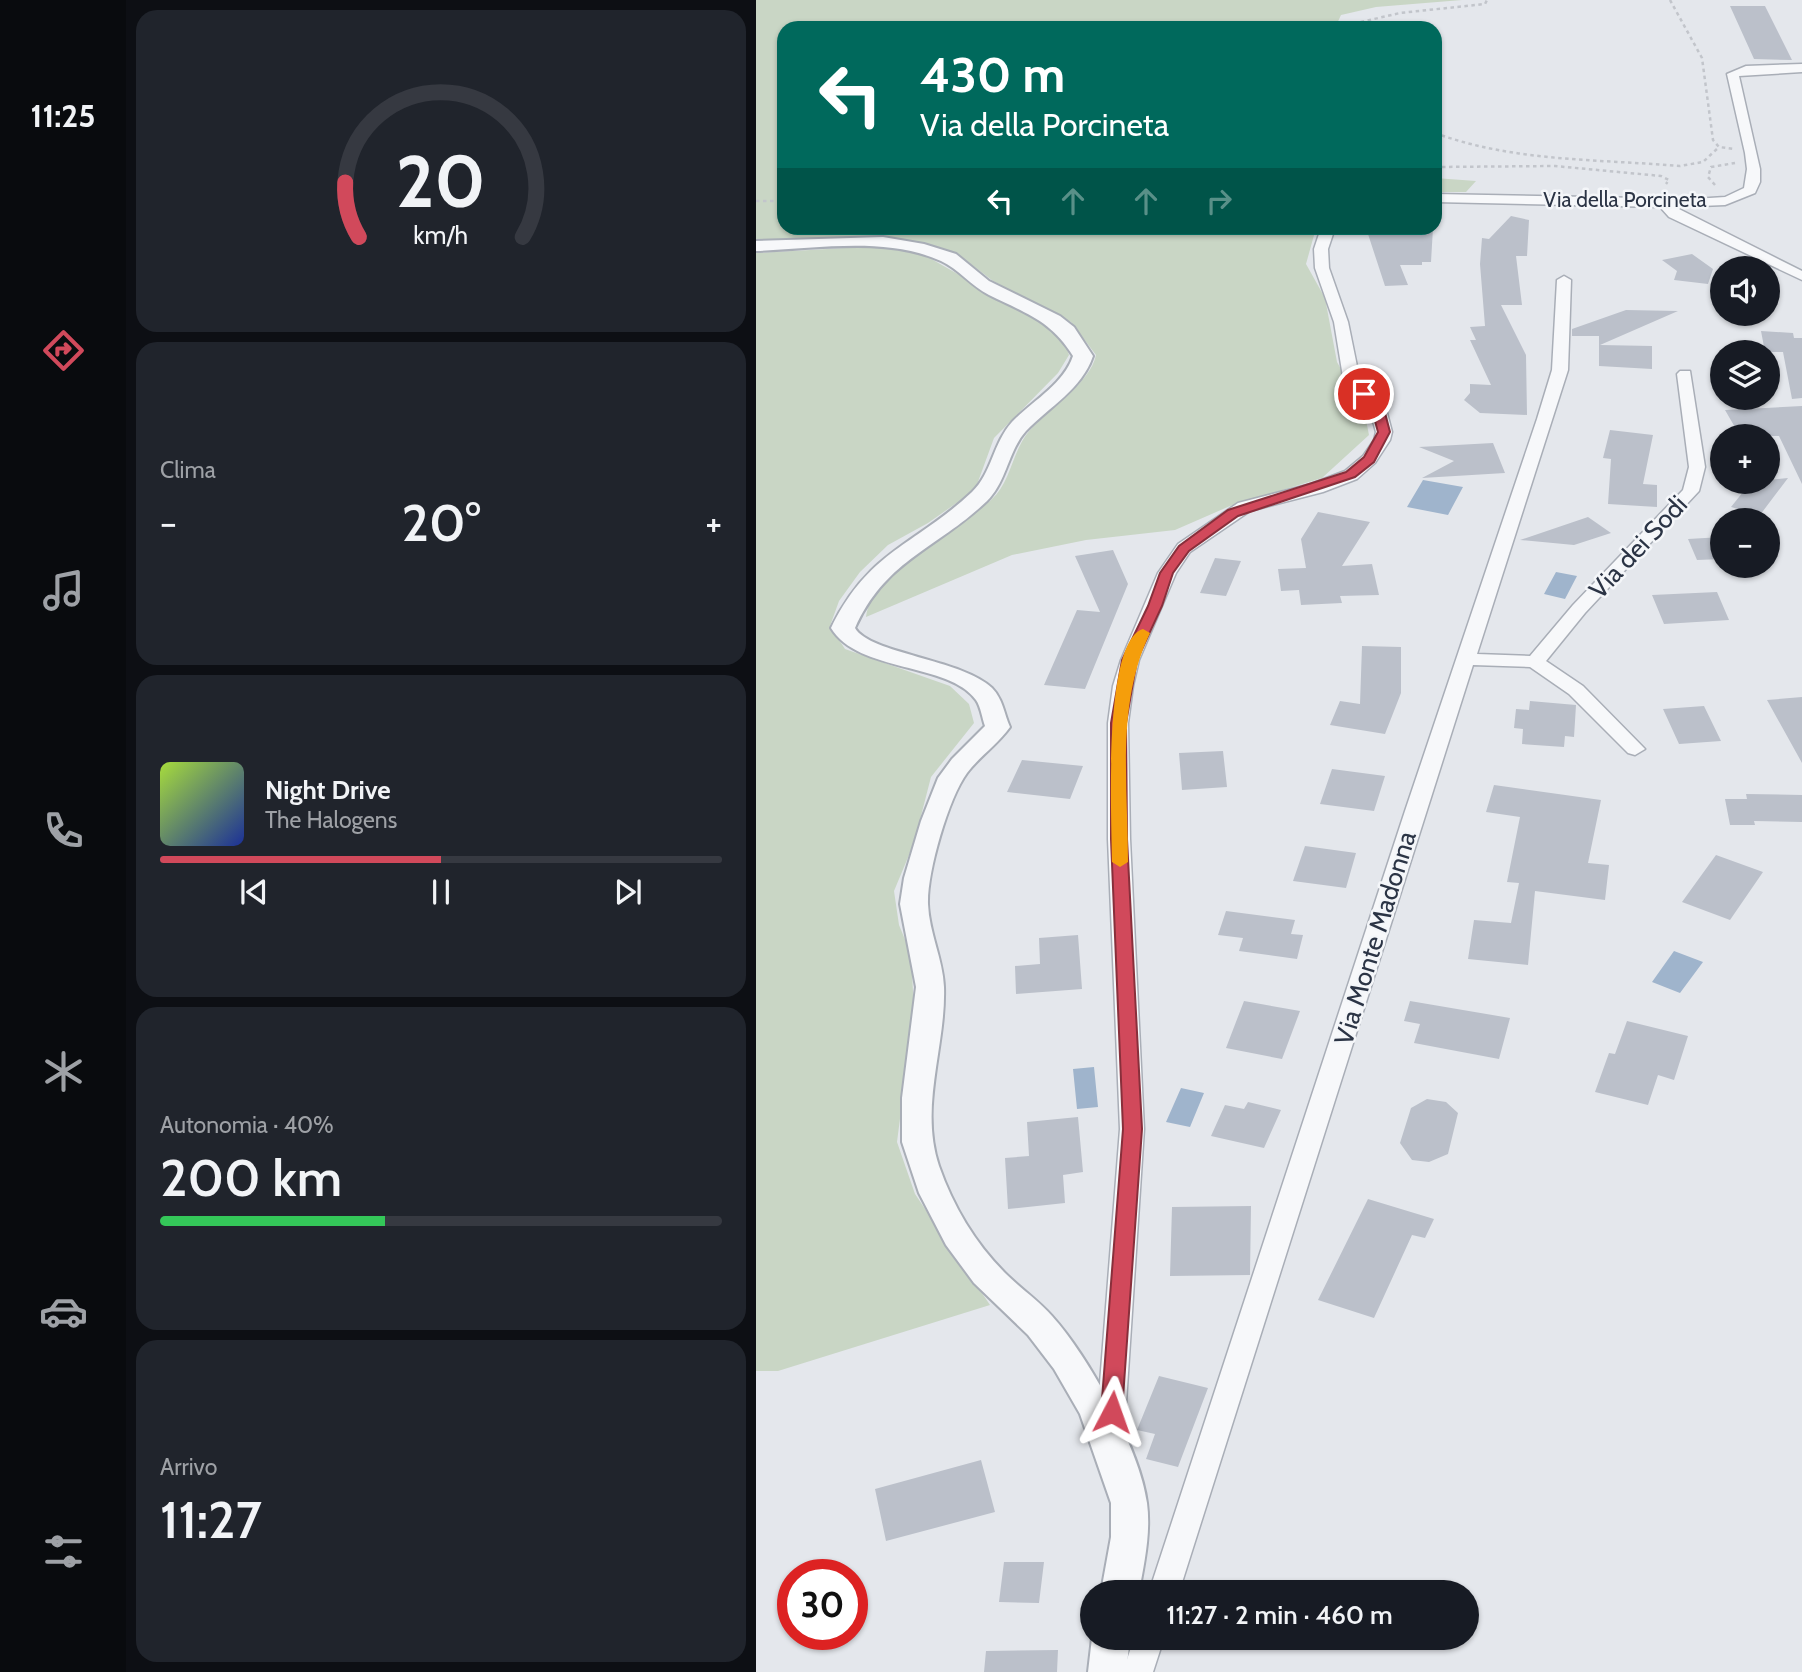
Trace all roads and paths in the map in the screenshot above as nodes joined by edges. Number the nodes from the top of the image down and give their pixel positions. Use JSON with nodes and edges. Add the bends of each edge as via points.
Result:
{"nodes":[{"id":1,"x":1487,"y":0,"type":"edge"},
{"id":2,"x":1670,"y":0,"type":"edge"},
{"id":3,"x":1366,"y":21,"type":"edge"},
{"id":4,"x":1802,"y":68,"type":"edge"},
{"id":5,"x":1442,"y":136,"type":"edge"},
{"id":6,"x":1719,"y":147,"type":"junction"},
{"id":7,"x":1753,"y":159,"type":"junction"},
{"id":8,"x":1442,"y":167,"type":"edge"},
{"id":9,"x":1672,"y":186,"type":"dead end"},
{"id":10,"x":1712,"y":187,"type":"dead end"},
{"id":11,"x":1442,"y":198,"type":"edge"},
{"id":12,"x":756,"y":201,"type":"edge"},
{"id":13,"x":777,"y":201,"type":"edge"},
{"id":14,"x":1664,"y":203,"type":"junction"},
{"id":15,"x":1326,"y":235,"type":"edge"},
{"id":16,"x":756,"y":246,"type":"edge"},
{"id":17,"x":1802,"y":276,"type":"edge"},
{"id":18,"x":1564,"y":280,"type":"dead end"},
{"id":19,"x":1685,"y":374,"type":"dead end"},
{"id":20,"x":1466,"y":659,"type":"junction"},
{"id":21,"x":1535,"y":662,"type":"junction"},
{"id":22,"x":1634,"y":749,"type":"dead end"},
{"id":23,"x":1109,"y":1440,"type":"junction"},
{"id":24,"x":1122,"y":1580,"type":"edge"},
{"id":25,"x":1168,"y":1580,"type":"edge"},
{"id":26,"x":1110,"y":1650,"type":"edge"},
{"id":27,"x":1145,"y":1650,"type":"edge"},
{"id":28,"x":1107,"y":1672,"type":"edge"},
{"id":29,"x":1138,"y":1672,"type":"edge"}],
"edges":[{"from":1,"to":3,"type":"path","via":[[1485,4]]},
{"from":2,"to":6,"type":"path","via":[[1702,58],[1706,108]]},
{"from":4,"to":7,"type":"street","name":"Via della Porcineta","via":[[1733,74]]},
{"from":5,"to":6,"type":"path","via":[[1542,156],[1680,166],[1703,162]]},
{"from":6,"to":7,"type":"path"},
{"from":7,"to":10,"type":"path","via":[[1710,167],[1708,177],[1716,184]]},
{"from":7,"to":14,"type":"street","name":"Via della Porcineta","via":[[1754,182],[1745,192],[1715,201]]},
{"from":8,"to":9,"type":"path","via":[[1572,167],[1661,176],[1669,180],[1664,184]]},
{"from":11,"to":14,"type":"street","name":"Via della Porcineta"},
{"from":12,"to":13,"type":"path"},
{"from":14,"to":17,"type":"street","via":[[1674,214]]},
{"from":15,"to":23,"type":"street","via":[[1322,268],[1341,322],[1351,377],[1379,413],[1382,440],[1369,460],[1350,475],[1244,508],[1184,548],[1167,573],[1123,686],[1118,723],[1119,839],[1132,1129]]},
{"from":16,"to":23,"type":"street","via":[[883,242],[924,249],[950,258],[983,285],[1053,320],[1067,331],[1083,356],[1074,374],[1016,430],[981,496],[881,567],[853,605],[843,628],[862,646],[957,677],[981,691],[991,704],[998,727],[953,775],[914,895],[930,988],[915,1134],[923,1166],[958,1236],[985,1273],[1065,1357]]},
{"from":18,"to":20,"type":"street","name":"Via Monte Madonna","via":[[1560,370]]},
{"from":19,"to":21,"type":"street","name":"Via dei Sodi","via":[[1698,467],[1690,491]]},
{"from":20,"to":21,"type":"street"},
{"from":20,"to":25,"type":"street","name":"Via Monte Madonna"},
{"from":21,"to":22,"type":"street","via":[[1581,695]]},
{"from":23,"to":24,"type":"street","via":[[1129,1503]]},
{"from":26,"to":28,"type":"street"},
{"from":27,"to":29,"type":"street"}]}
